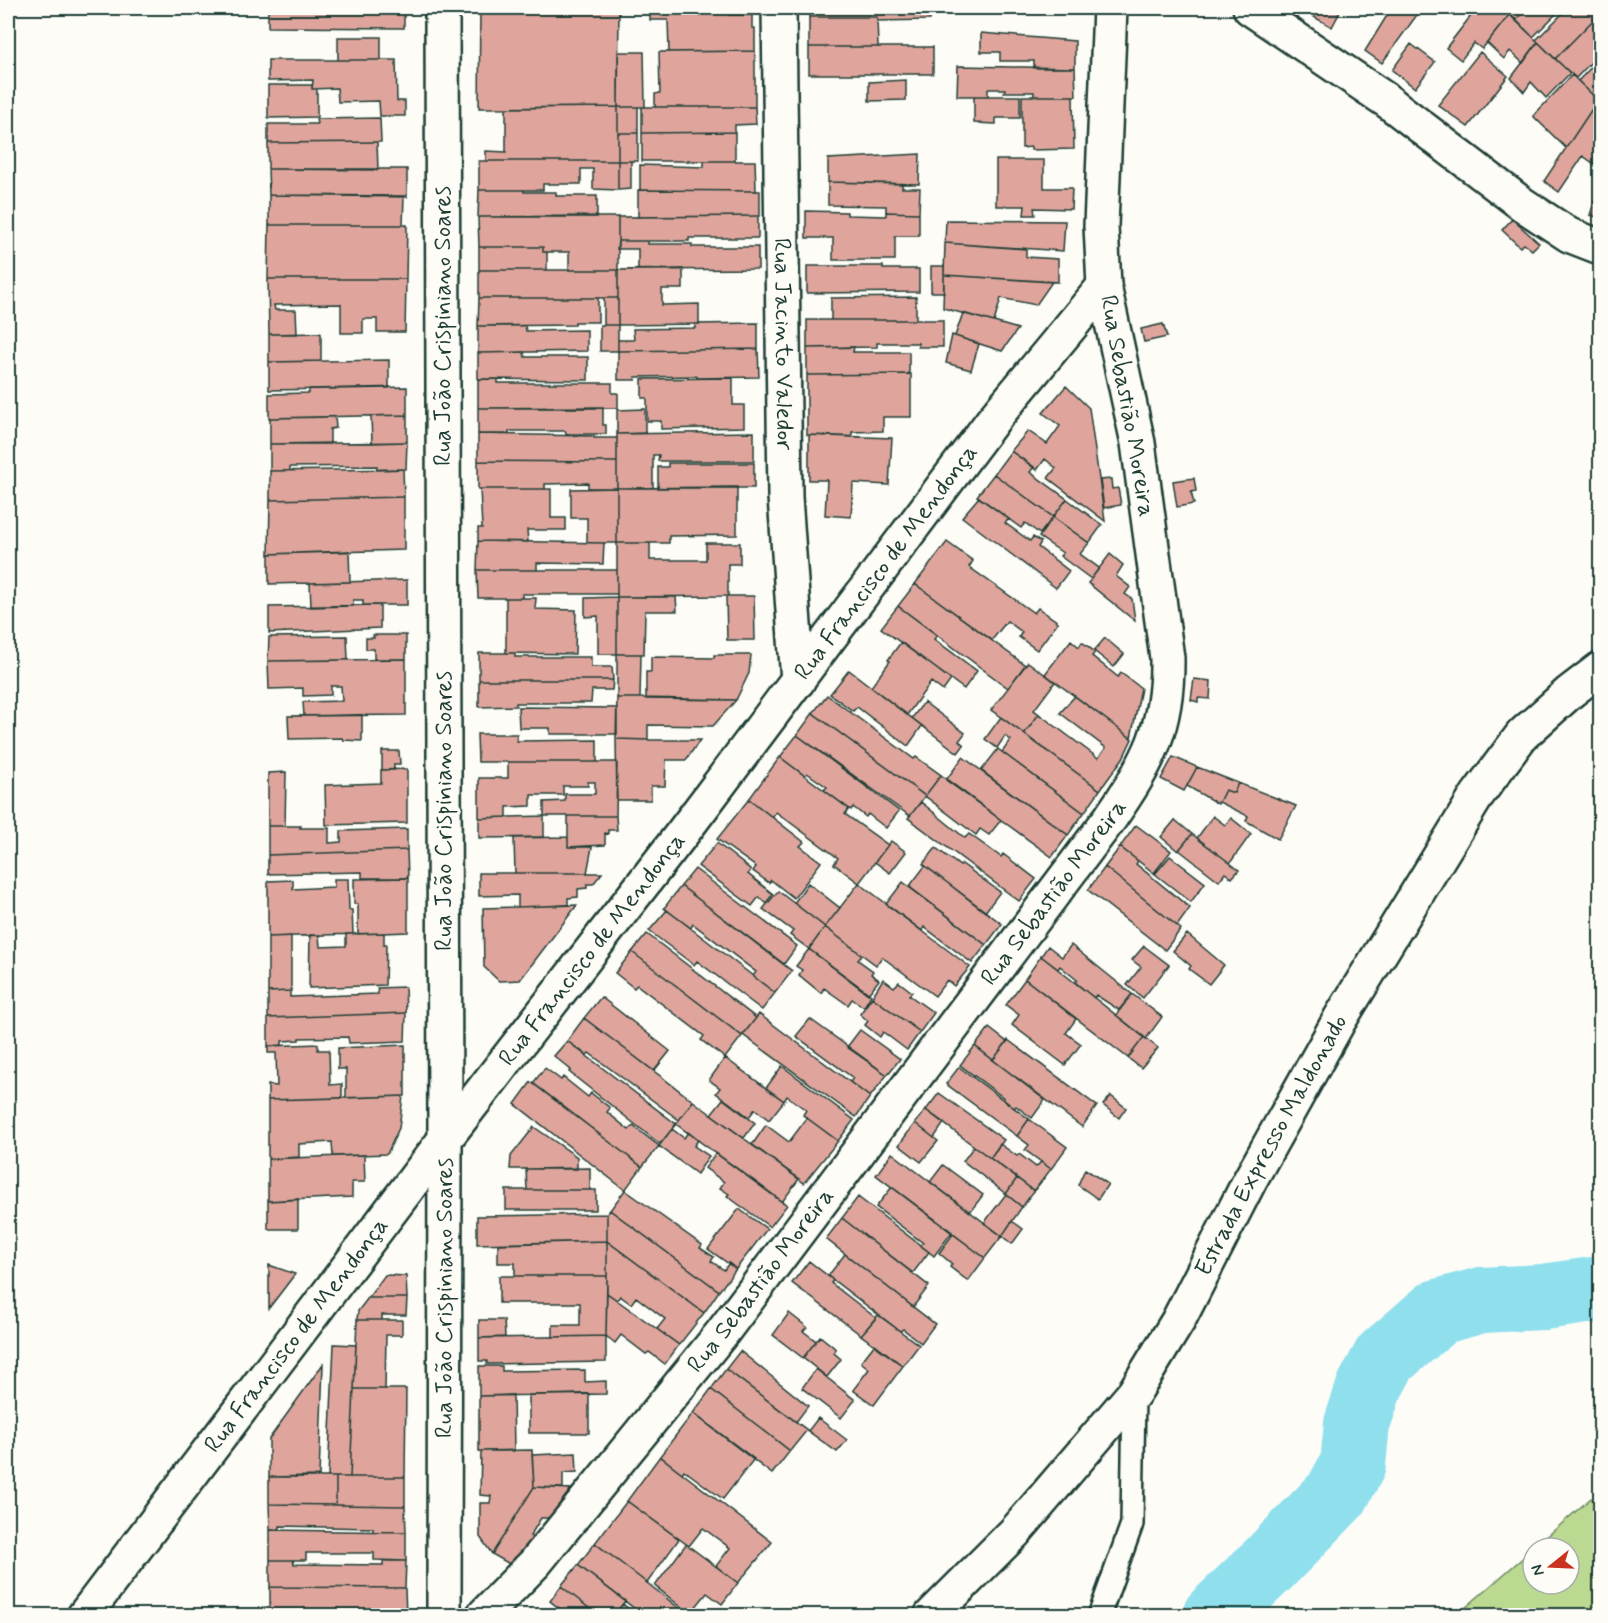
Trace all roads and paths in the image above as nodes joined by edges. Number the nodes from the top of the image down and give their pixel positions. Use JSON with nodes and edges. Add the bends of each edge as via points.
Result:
{"nodes":[{"id":1,"x":442,"y":8,"type":"edge"},
{"id":2,"x":779,"y":8,"type":"edge"},
{"id":3,"x":1110,"y":8,"type":"edge"},
{"id":4,"x":1250,"y":8,"type":"edge"},
{"id":5,"x":1600,"y":247,"type":"edge"},
{"id":6,"x":1104,"y":286,"type":"junction"},
{"id":7,"x":1600,"y":669,"type":"edge"},
{"id":8,"x":798,"y":681,"type":"junction"},
{"id":9,"x":445,"y":1139,"type":"junction"},
{"id":10,"x":1134,"y":1393,"type":"junction"},
{"id":11,"x":84,"y":1616,"type":"edge"},
{"id":12,"x":444,"y":1616,"type":"edge"},
{"id":13,"x":483,"y":1616,"type":"edge"},
{"id":14,"x":931,"y":1616,"type":"edge"},
{"id":15,"x":1099,"y":1616,"type":"edge"}],
"edges":[{"from":1,"to":9,"type":"street","name":"Rua João Crispiniano Soares"},
{"from":2,"to":8,"type":"street","name":"Rua Jacinto Valedor","via":[[785,497]]},
{"from":3,"to":6,"type":"street","name":"Rua Sebastião Moreira","via":[[1101,226]]},
{"from":4,"to":5,"type":"street","via":[[1386,100],[1531,210],[1569,235]]},
{"from":6,"to":8,"type":"street","name":"Rua Francisco de Mendonça","via":[[993,420]]},
{"from":6,"to":13,"type":"street","name":"Rua Sebastião Moreira","via":[[1138,442],[1167,658],[1166,696],[1154,745],[1138,778],[1111,817],[722,1332],[536,1563]]},
{"from":7,"to":10,"type":"street","name":"Estrada Expresso Maldonado","via":[[1522,735],[1478,794],[1340,1019],[1250,1180],[1178,1322]]},
{"from":8,"to":9,"type":"street","name":"Rua Francisco de Mendonça"},
{"from":9,"to":11,"type":"street","name":"Rua Francisco de Mendonça"},
{"from":9,"to":12,"type":"street","name":"Rua João Crispiniano Soares"},
{"from":10,"to":14,"type":"street","name":"Estrada Expresso Maldonado","via":[[1015,1532]]},
{"from":10,"to":15,"type":"lane","via":[[1132,1524]]}]}
